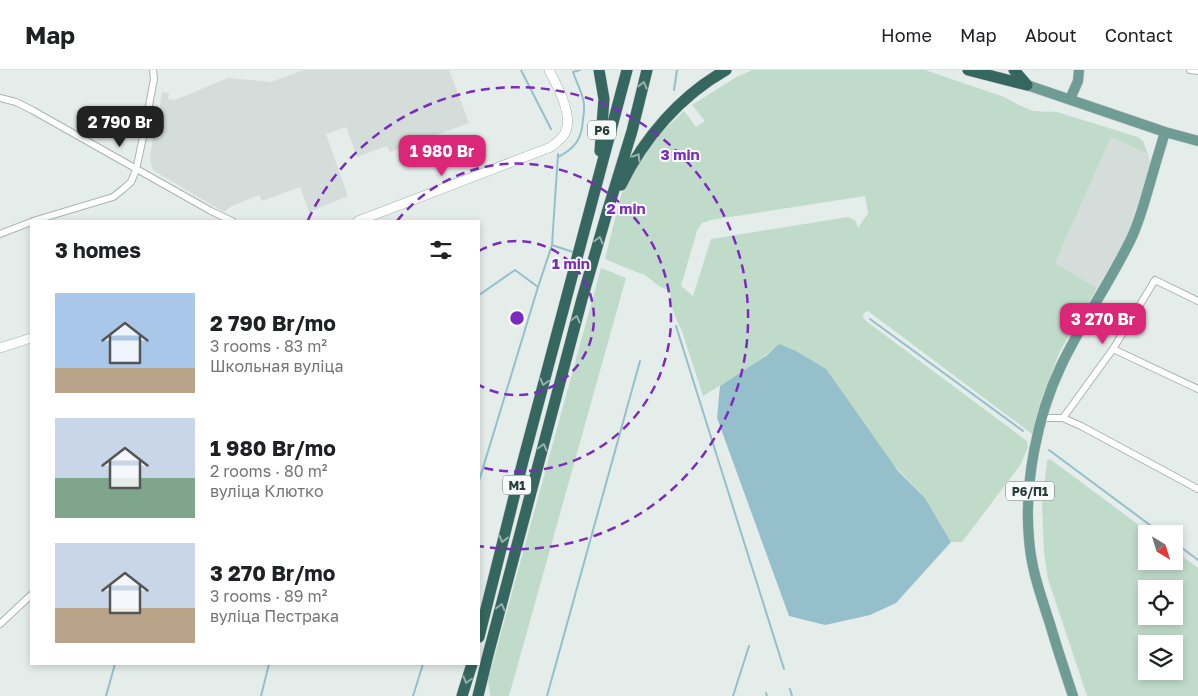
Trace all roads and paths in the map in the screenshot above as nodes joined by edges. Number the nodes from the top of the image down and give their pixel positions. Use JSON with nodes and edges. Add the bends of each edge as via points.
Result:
{"nodes":[{"id":1,"x":153,"y":70,"type":"edge"},
{"id":2,"x":549,"y":70,"type":"edge"},
{"id":3,"x":600,"y":70,"type":"edge"},
{"id":4,"x":627,"y":70,"type":"edge"},
{"id":5,"x":647,"y":70,"type":"edge"},
{"id":6,"x":726,"y":70,"type":"edge"},
{"id":7,"x":968,"y":70,"type":"edge"},
{"id":8,"x":993,"y":70,"type":"edge"},
{"id":9,"x":1014,"y":70,"type":"edge"},
{"id":10,"x":1079,"y":70,"type":"edge"},
{"id":11,"x":1190,"y":70,"type":"edge"},
{"id":12,"x":1198,"y":71,"type":"edge"},
{"id":13,"x":1027,"y":85,"type":"junction"},
{"id":14,"x":0,"y":98,"type":"edge"},
{"id":15,"x":1070,"y":99,"type":"junction"},
{"id":16,"x":1165,"y":132,"type":"junction"},
{"id":17,"x":1198,"y":142,"type":"edge"},
{"id":18,"x":136,"y":170,"type":"junction"},
{"id":19,"x":595,"y":190,"type":"junction"},
{"id":20,"x":606,"y":216,"type":"junction"},
{"id":21,"x":39,"y":220,"type":"edge"},
{"id":22,"x":230,"y":220,"type":"edge"},
{"id":23,"x":361,"y":220,"type":"edge"},
{"id":24,"x":30,"y":223,"type":"edge"},
{"id":25,"x":0,"y":234,"type":"edge"},
{"id":26,"x":1198,"y":301,"type":"edge"},
{"id":27,"x":30,"y":338,"type":"edge"},
{"id":28,"x":0,"y":348,"type":"edge"},
{"id":29,"x":1113,"y":349,"type":"junction"},
{"id":30,"x":1198,"y":389,"type":"edge"},
{"id":31,"x":1041,"y":418,"type":"junction"},
{"id":32,"x":1063,"y":418,"type":"junction"},
{"id":33,"x":1198,"y":489,"type":"edge"},
{"id":34,"x":30,"y":597,"type":"edge"},
{"id":35,"x":0,"y":624,"type":"edge"},
{"id":36,"x":480,"y":633,"type":"edge"},
{"id":37,"x":472,"y":665,"type":"edge"},
{"id":38,"x":462,"y":696,"type":"edge"},
{"id":39,"x":478,"y":696,"type":"edge"},
{"id":40,"x":1073,"y":696,"type":"edge"}],
"edges":[{"from":1,"to":18,"type":"street"},
{"from":2,"to":23,"type":"street","via":[[562,97],[568,124],[565,133],[552,147]]},
{"from":3,"to":19,"type":"highway","number":"Р6","via":[[604,99]]},
{"from":4,"to":19,"type":"highway","number":"М1"},
{"from":20,"to":5,"type":"highway","number":"М1","one_way":true},
{"from":20,"to":6,"type":"highway","one_way":true,"via":[[626,174],[648,140],[679,104]]},
{"from":7,"to":13,"type":"highway"},
{"from":8,"to":13,"type":"main road"},
{"from":9,"to":13,"type":"highway"},
{"from":10,"to":15,"type":"main road"},
{"from":11,"to":12,"type":"street"},
{"from":13,"to":15,"type":"main road"},
{"from":14,"to":18,"type":"street","via":[[32,110]]},
{"from":15,"to":16,"type":"main road"},
{"from":16,"to":17,"type":"main road"},
{"from":16,"to":31,"type":"main road","number":"Р6/П1","via":[[1140,219],[1061,366]]},
{"from":18,"to":21,"type":"street","via":[[131,182],[114,197]]},
{"from":18,"to":22,"type":"street"},
{"from":19,"to":36,"type":"highway","number":"М1","one_way":true},
{"from":39,"to":20,"type":"highway","number":"М1","one_way":true},
{"from":24,"to":25,"type":"street"},
{"from":26,"to":29,"type":"street","via":[[1155,280]]},
{"from":27,"to":28,"type":"street"},
{"from":29,"to":30,"type":"street"},
{"from":29,"to":32,"type":"street"},
{"from":31,"to":32,"type":"street"},
{"from":31,"to":40,"type":"main road","number":"Р6/П1","via":[[1030,478],[1032,565]]},
{"from":32,"to":33,"type":"street"},
{"from":34,"to":35,"type":"street"},
{"from":37,"to":38,"type":"highway","one_way":true}]}
